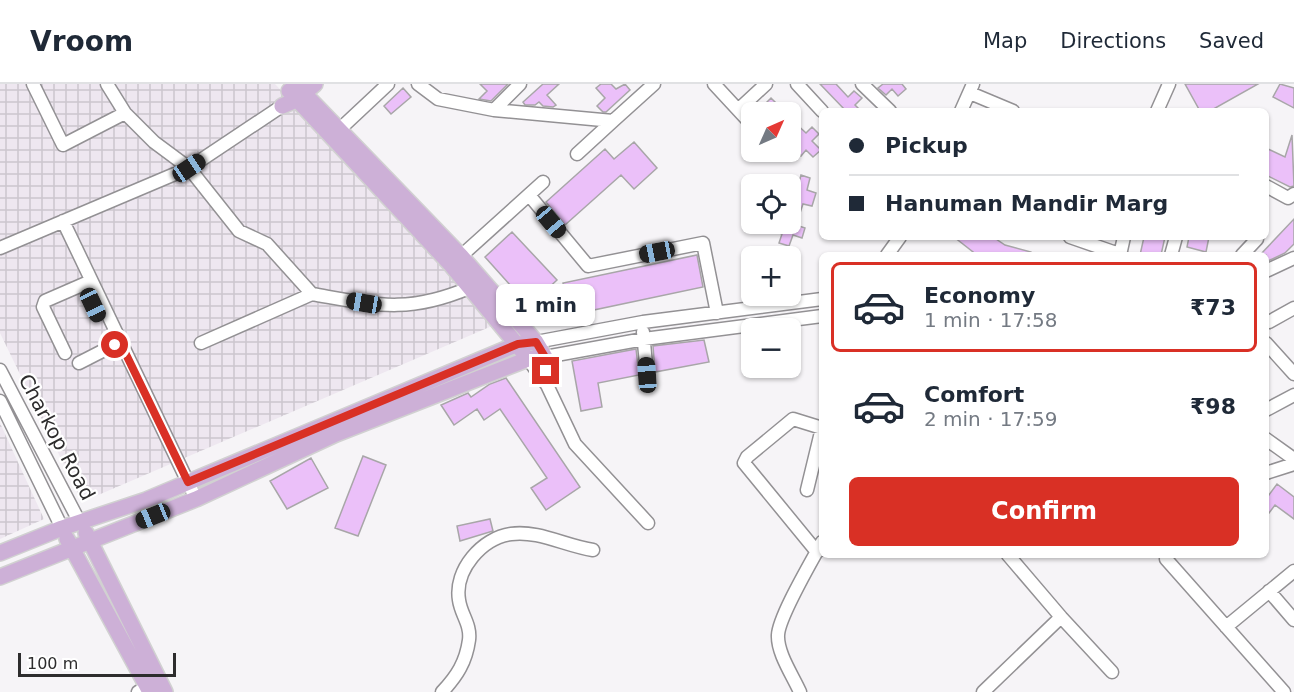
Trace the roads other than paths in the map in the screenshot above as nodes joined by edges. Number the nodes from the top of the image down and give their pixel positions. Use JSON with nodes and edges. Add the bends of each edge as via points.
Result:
{"nodes":[{"id":1,"x":33,"y":84,"type":"edge"},
{"id":2,"x":107,"y":84,"type":"edge"},
{"id":3,"x":388,"y":84,"type":"edge"},
{"id":4,"x":418,"y":84,"type":"edge"},
{"id":5,"x":520,"y":84,"type":"edge"},
{"id":6,"x":654,"y":84,"type":"edge"},
{"id":7,"x":714,"y":84,"type":"edge"},
{"id":8,"x":766,"y":84,"type":"edge"},
{"id":9,"x":797,"y":84,"type":"edge"},
{"id":10,"x":862,"y":84,"type":"edge"},
{"id":11,"x":1169,"y":84,"type":"edge"},
{"id":12,"x":972,"y":88,"type":"edge"},
{"id":13,"x":295,"y":90,"type":"edge"},
{"id":14,"x":819,"y":108,"type":"edge"},
{"id":15,"x":887,"y":108,"type":"edge"},
{"id":16,"x":962,"y":108,"type":"edge"},
{"id":17,"x":1009,"y":108,"type":"edge"},
{"id":18,"x":1157,"y":108,"type":"edge"},
{"id":19,"x":494,"y":110,"type":"junction"},
{"id":20,"x":738,"y":110,"type":"junction"},
{"id":21,"x":125,"y":113,"type":"junction"},
{"id":22,"x":741,"y":113,"type":"edge"},
{"id":23,"x":613,"y":122,"type":"junction"},
{"id":24,"x":340,"y":129,"type":"junction"},
{"id":25,"x":577,"y":154,"type":"dead end"},
{"id":26,"x":189,"y":168,"type":"junction"},
{"id":27,"x":543,"y":182,"type":"dead end"},
{"id":28,"x":1269,"y":188,"type":"edge"},
{"id":29,"x":1294,"y":194,"type":"edge"},
{"id":30,"x":528,"y":195,"type":"junction"},
{"id":31,"x":63,"y":221,"type":"junction"},
{"id":32,"x":1078,"y":240,"type":"edge"},
{"id":33,"x":1256,"y":240,"type":"edge"},
{"id":34,"x":0,"y":248,"type":"edge"},
{"id":35,"x":1112,"y":252,"type":"edge"},
{"id":36,"x":1245,"y":252,"type":"edge"},
{"id":37,"x":461,"y":256,"type":"junction"},
{"id":38,"x":1294,"y":258,"type":"edge"},
{"id":39,"x":1269,"y":270,"type":"edge"},
{"id":40,"x":87,"y":283,"type":"junction"},
{"id":41,"x":469,"y":288,"type":"junction"},
{"id":42,"x":312,"y":294,"type":"junction"},
{"id":43,"x":819,"y":299,"type":"edge"},
{"id":44,"x":497,"y":308,"type":"junction"},
{"id":45,"x":1294,"y":308,"type":"edge"},
{"id":46,"x":717,"y":313,"type":"junction"},
{"id":47,"x":819,"y":316,"type":"edge"},
{"id":48,"x":643,"y":322,"type":"junction"},
{"id":49,"x":1269,"y":322,"type":"dead end"},
{"id":50,"x":644,"y":339,"type":"junction"},
{"id":51,"x":536,"y":342,"type":"junction"},
{"id":52,"x":201,"y":343,"type":"dead end"},
{"id":53,"x":117,"y":344,"type":"junction"},
{"id":54,"x":518,"y":344,"type":"junction"},
{"id":55,"x":1269,"y":347,"type":"edge"},
{"id":56,"x":65,"y":352,"type":"dead end"},
{"id":57,"x":545,"y":357,"type":"junction"},
{"id":58,"x":528,"y":359,"type":"junction"},
{"id":59,"x":79,"y":363,"type":"dead end"},
{"id":60,"x":0,"y":370,"type":"edge"},
{"id":61,"x":1294,"y":374,"type":"edge"},
{"id":62,"x":647,"y":375,"type":"dead end"},
{"id":63,"x":547,"y":385,"type":"junction"},
{"id":64,"x":1294,"y":395,"type":"edge"},
{"id":65,"x":0,"y":401,"type":"edge"},
{"id":66,"x":1269,"y":408,"type":"edge"},
{"id":67,"x":819,"y":427,"type":"edge"},
{"id":68,"x":819,"y":440,"type":"edge"},
{"id":69,"x":1269,"y":441,"type":"edge"},
{"id":70,"x":1294,"y":459,"type":"edge"},
{"id":71,"x":1294,"y":464,"type":"edge"},
{"id":72,"x":1269,"y":472,"type":"edge"},
{"id":73,"x":188,"y":482,"type":"junction"},
{"id":74,"x":807,"y":490,"type":"dead end"},
{"id":75,"x":196,"y":499,"type":"junction"},
{"id":76,"x":80,"y":523,"type":"junction"},
{"id":77,"x":648,"y":523,"type":"dead end"},
{"id":78,"x":62,"y":528,"type":"junction"},
{"id":79,"x":90,"y":542,"type":"junction"},
{"id":80,"x":819,"y":547,"type":"edge"},
{"id":81,"x":70,"y":548,"type":"junction"},
{"id":82,"x":592,"y":550,"type":"dead end"},
{"id":83,"x":0,"y":553,"type":"edge"},
{"id":84,"x":1011,"y":558,"type":"edge"},
{"id":85,"x":1166,"y":559,"type":"dead end"},
{"id":86,"x":1294,"y":570,"type":"edge"},
{"id":87,"x":0,"y":577,"type":"edge"},
{"id":88,"x":1269,"y":591,"type":"junction"},
{"id":89,"x":1061,"y":617,"type":"junction"},
{"id":90,"x":1294,"y":620,"type":"edge"},
{"id":91,"x":1227,"y":627,"type":"junction"},
{"id":92,"x":1112,"y":672,"type":"dead end"},
{"id":93,"x":152,"y":689,"type":"edge"},
{"id":94,"x":442,"y":692,"type":"edge"},
{"id":95,"x":800,"y":692,"type":"edge"},
{"id":96,"x":983,"y":692,"type":"edge"},
{"id":97,"x":1284,"y":692,"type":"edge"}],
"edges":[{"from":1,"to":21,"type":"street","via":[[63,145]]},
{"from":2,"to":21,"type":"street"},
{"from":3,"to":24,"type":"street"},
{"from":4,"to":19,"type":"street","via":[[438,99]]},
{"from":5,"to":19,"type":"street"},
{"from":6,"to":23,"type":"street"},
{"from":7,"to":20,"type":"street"},
{"from":8,"to":20,"type":"street"},
{"from":9,"to":14,"type":"street"},
{"from":10,"to":15,"type":"street"},
{"from":11,"to":18,"type":"street"},
{"from":12,"to":16,"type":"street"},
{"from":12,"to":17,"type":"street"},
{"from":13,"to":24,"type":"main road"},
{"from":13,"to":26,"type":"street"},
{"from":13,"to":41,"type":"main road"},
{"from":19,"to":23,"type":"street"},
{"from":20,"to":22,"type":"street"},
{"from":21,"to":26,"type":"street","via":[[154,142]]},
{"from":23,"to":25,"type":"street"},
{"from":24,"to":37,"type":"main road"},
{"from":26,"to":31,"type":"street"},
{"from":26,"to":42,"type":"street","via":[[239,231],[267,244]]},
{"from":27,"to":30,"type":"street"},
{"from":28,"to":29,"type":"street","via":[[1288,198]]},
{"from":30,"to":37,"type":"street"},
{"from":30,"to":46,"type":"street","via":[[588,266],[702,243]]},
{"from":31,"to":34,"type":"street"},
{"from":31,"to":40,"type":"street"},
{"from":32,"to":35,"type":"street"},
{"from":33,"to":36,"type":"street"},
{"from":37,"to":44,"type":"main road"},
{"from":38,"to":39,"type":"street"},
{"from":40,"to":53,"type":"street"},
{"from":40,"to":56,"type":"street","via":[[45,301],[43,307]]},
{"from":41,"to":42,"type":"street","via":[[437,302],[384,307]]},
{"from":41,"to":44,"type":"main road"},
{"from":42,"to":52,"type":"street"},
{"from":43,"to":46,"type":"street"},
{"from":44,"to":51,"type":"main road"},
{"from":44,"to":54,"type":"main road"},
{"from":45,"to":49,"type":"street"},
{"from":46,"to":48,"type":"street"},
{"from":47,"to":50,"type":"street"},
{"from":48,"to":50,"type":"street"},
{"from":48,"to":51,"type":"street"},
{"from":50,"to":57,"type":"street"},
{"from":50,"to":62,"type":"street"},
{"from":51,"to":54,"type":"main road"},
{"from":51,"to":57,"type":"main road"},
{"from":53,"to":59,"type":"street"},
{"from":53,"to":73,"type":"street"},
{"from":54,"to":58,"type":"main road"},
{"from":54,"to":73,"type":"main road"},
{"from":55,"to":61,"type":"street"},
{"from":57,"to":58,"type":"main road"},
{"from":57,"to":63,"type":"street"},
{"from":58,"to":63,"type":"street"},
{"from":58,"to":75,"type":"main road","via":[[336,434]]},
{"from":60,"to":76,"type":"street","name":"Charkop Road"},
{"from":63,"to":77,"type":"street","via":[[575,444]]},
{"from":64,"to":66,"type":"street"},
{"from":65,"to":78,"type":"street","name":"Charkop Road"},
{"from":67,"to":80,"type":"street","via":[[793,419],[744,463]]},
{"from":68,"to":74,"type":"street"},
{"from":69,"to":70,"type":"street"},
{"from":71,"to":72,"type":"street"},
{"from":73,"to":75,"type":"street"},
{"from":73,"to":76,"type":"main road"},
{"from":75,"to":79,"type":"main road"},
{"from":76,"to":78,"type":"main road"},
{"from":76,"to":79,"type":"main road"},
{"from":78,"to":81,"type":"main road"},
{"from":78,"to":83,"type":"main road"},
{"from":79,"to":81,"type":"main road"},
{"from":79,"to":93,"type":"main road"},
{"from":80,"to":95,"type":"street","via":[[778,635]]},
{"from":81,"to":87,"type":"main road"},
{"from":81,"to":93,"type":"main road"},
{"from":82,"to":94,"type":"street","via":[[535,535],[512,534],[491,540],[468,561],[458,598],[468,621],[469,639],[457,676]]},
{"from":84,"to":89,"type":"street"},
{"from":85,"to":91,"type":"street"},
{"from":86,"to":88,"type":"street"},
{"from":88,"to":90,"type":"street"},
{"from":88,"to":91,"type":"street"},
{"from":89,"to":92,"type":"street"},
{"from":89,"to":96,"type":"street"},
{"from":91,"to":97,"type":"street"}]}
